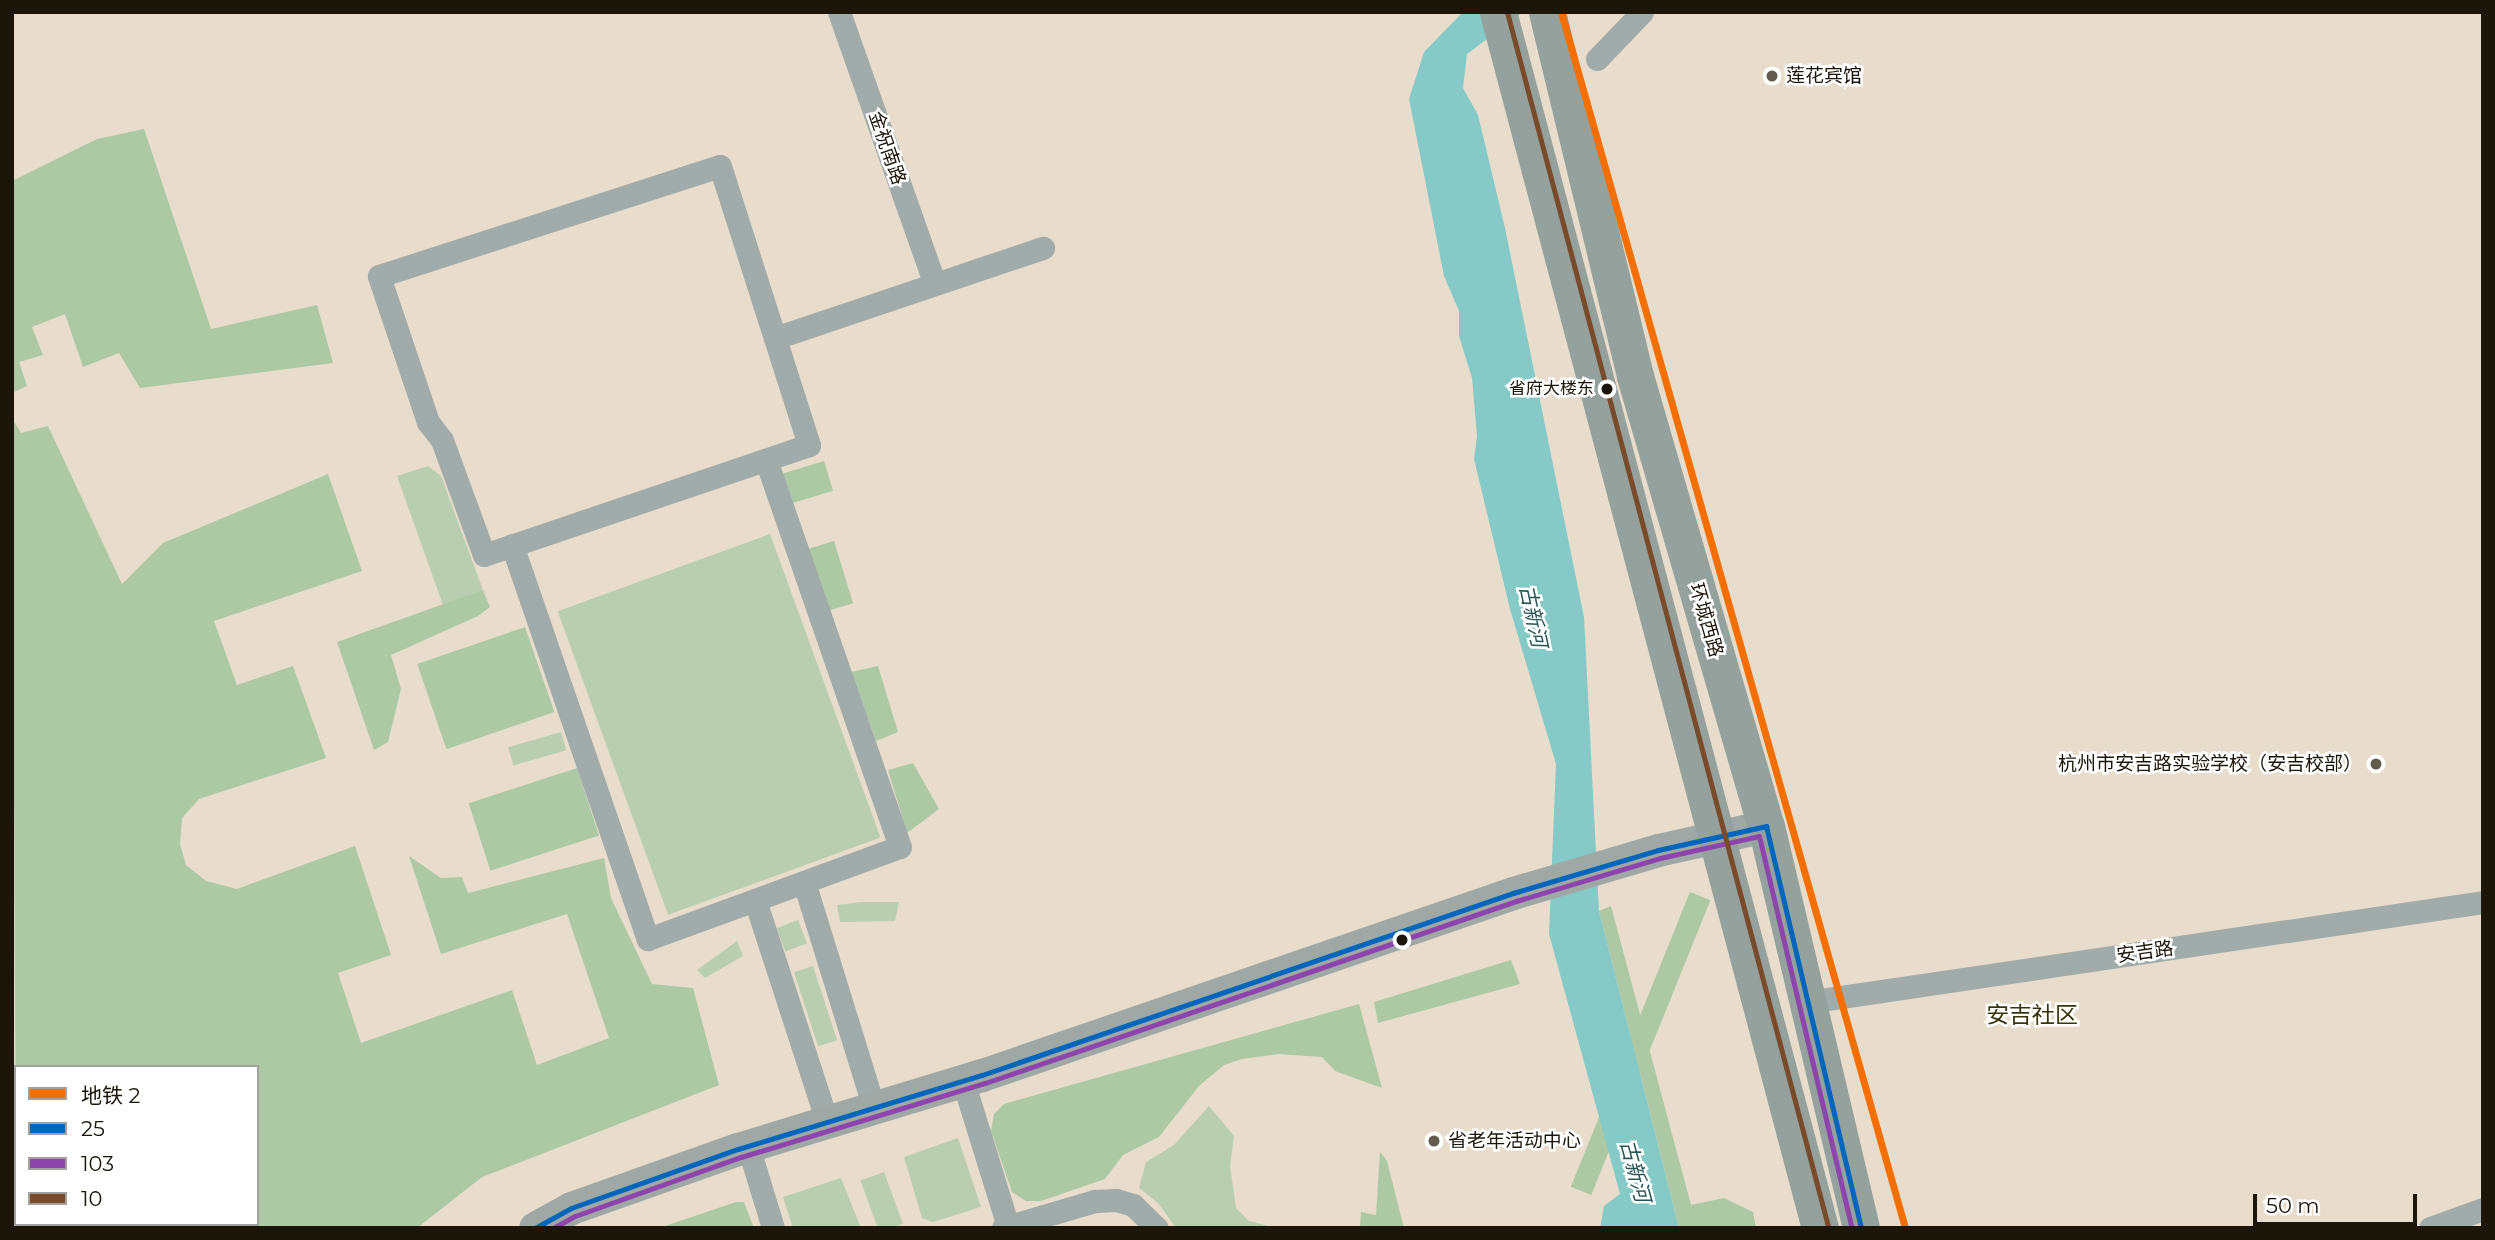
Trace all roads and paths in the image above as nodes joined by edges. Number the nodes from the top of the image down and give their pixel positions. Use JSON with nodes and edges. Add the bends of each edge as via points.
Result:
{"nodes":[{"id":1,"x":839,"y":12,"type":"edge"},
{"id":2,"x":1498,"y":12,"type":"edge"},
{"id":3,"x":1547,"y":12,"type":"edge"},
{"id":4,"x":1642,"y":12,"type":"edge"},
{"id":5,"x":1597,"y":59,"type":"dead end"},
{"id":6,"x":1043,"y":248,"type":"dead end"},
{"id":7,"x":935,"y":284,"type":"junction"},
{"id":8,"x":775,"y":338,"type":"junction"},
{"id":9,"x":766,"y":460,"type":"junction"},
{"id":10,"x":512,"y":545,"type":"junction"},
{"id":11,"x":1766,"y":826,"type":"junction"},
{"id":12,"x":1719,"y":837,"type":"junction"},
{"id":13,"x":804,"y":882,"type":"junction"},
{"id":14,"x":755,"y":900,"type":"junction"},
{"id":15,"x":2483,"y":902,"type":"edge"},
{"id":16,"x":1807,"y":1002,"type":"junction"},
{"id":17,"x":963,"y":1081,"type":"junction"},
{"id":18,"x":874,"y":1108,"type":"junction"},
{"id":19,"x":827,"y":1121,"type":"junction"},
{"id":20,"x":748,"y":1146,"type":"junction"},
{"id":21,"x":2483,"y":1209,"type":"edge"},
{"id":22,"x":1006,"y":1227,"type":"edge"},
{"id":23,"x":535,"y":1228,"type":"edge"},
{"id":24,"x":773,"y":1228,"type":"edge"},
{"id":25,"x":1157,"y":1228,"type":"edge"},
{"id":26,"x":1820,"y":1228,"type":"edge"},
{"id":27,"x":1861,"y":1228,"type":"edge"},
{"id":28,"x":2430,"y":1228,"type":"edge"}],
"edges":[{"from":1,"to":7,"type":"street","name":"金祝南路"},
{"from":2,"to":12,"type":"main road"},
{"from":3,"to":11,"type":"main road","name":"环城西路","via":[[1635,376]]},
{"from":4,"to":5,"type":"street"},
{"from":6,"to":7,"type":"street"},
{"from":7,"to":8,"type":"street"},
{"from":8,"to":9,"type":"street","via":[[809,445]]},
{"from":8,"to":10,"type":"street","via":[[720,166],[379,276],[428,422],[442,440],[484,555]]},
{"from":9,"to":10,"type":"street"},
{"from":9,"to":13,"type":"street","via":[[900,847]]},
{"from":10,"to":14,"type":"street","via":[[648,939]]},
{"from":11,"to":12,"type":"street"},
{"from":11,"to":16,"type":"main road","name":"环城西路"},
{"from":12,"to":17,"type":"street","via":[[1513,893]]},
{"from":12,"to":26,"type":"main road"},
{"from":13,"to":14,"type":"street"},
{"from":13,"to":18,"type":"street"},
{"from":14,"to":19,"type":"street"},
{"from":15,"to":16,"type":"street","name":"安吉路"},
{"from":16,"to":27,"type":"main road","name":"环城西路"},
{"from":17,"to":18,"type":"street"},
{"from":17,"to":22,"type":"street"},
{"from":18,"to":19,"type":"street"},
{"from":19,"to":20,"type":"street"},
{"from":20,"to":23,"type":"street","via":[[571,1208]]},
{"from":20,"to":24,"type":"street"},
{"from":21,"to":28,"type":"street"},
{"from":22,"to":25,"type":"street","via":[[1095,1201],[1116,1200],[1133,1205]]}]}
